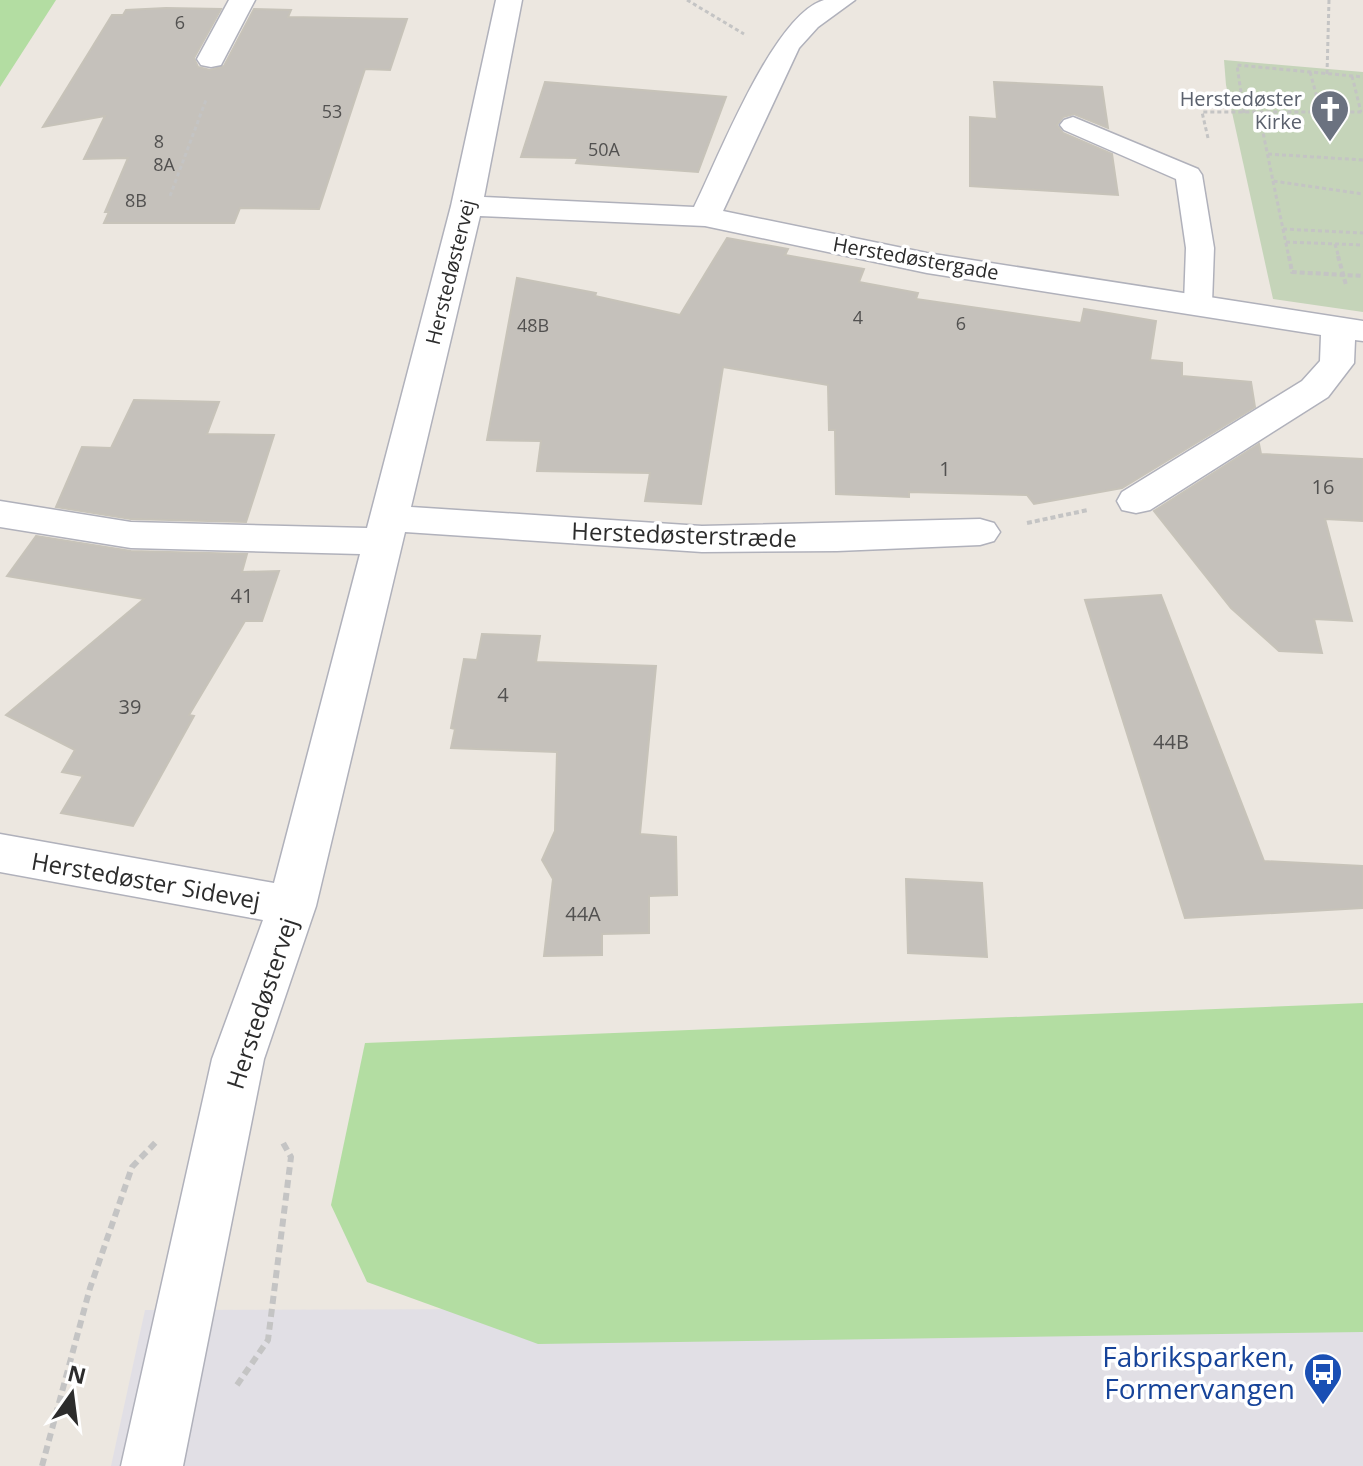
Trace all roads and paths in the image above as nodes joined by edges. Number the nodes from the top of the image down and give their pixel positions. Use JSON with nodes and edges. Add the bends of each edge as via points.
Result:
{"nodes":[{"id":1,"x":242,"y":0,"type":"edge"},
{"id":2,"x":509,"y":0,"type":"edge"},
{"id":3,"x":687,"y":0,"type":"edge"},
{"id":4,"x":842,"y":0,"type":"edge"},
{"id":5,"x":1329,"y":0,"type":"edge"},
{"id":6,"x":787,"y":45,"type":"junction"},
{"id":7,"x":211,"y":59,"type":"joint"},
{"id":8,"x":1310,"y":72,"type":"junction"},
{"id":9,"x":1327,"y":74,"type":"junction"},
{"id":10,"x":1352,"y":76,"type":"junction"},
{"id":11,"x":1363,"y":77,"type":"edge"},
{"id":12,"x":1321,"y":112,"type":"junction"},
{"id":13,"x":1362,"y":112,"type":"edge"},
{"id":14,"x":1244,"y":113,"type":"junction"},
{"id":15,"x":1259,"y":113,"type":"junction"},
{"id":16,"x":1073,"y":125,"type":"dead end"},
{"id":17,"x":1268,"y":154,"type":"junction"},
{"id":18,"x":1363,"y":160,"type":"edge"},
{"id":19,"x":1189,"y":175,"type":"junction"},
{"id":20,"x":1273,"y":181,"type":"junction"},
{"id":21,"x":1363,"y":194,"type":"edge"},
{"id":22,"x":170,"y":196,"type":"dead end"},
{"id":23,"x":467,"y":206,"type":"junction"},
{"id":24,"x":705,"y":217,"type":"junction"},
{"id":25,"x":1283,"y":229,"type":"junction"},
{"id":26,"x":1363,"y":233,"type":"edge"},
{"id":27,"x":1286,"y":242,"type":"junction"},
{"id":28,"x":1335,"y":244,"type":"junction"},
{"id":29,"x":1363,"y":245,"type":"edge"},
{"id":30,"x":1342,"y":275,"type":"junction"},
{"id":31,"x":1363,"y":276,"type":"edge"},
{"id":32,"x":1198,"y":304,"type":"junction"},
{"id":33,"x":1351,"y":318,"type":"edge"},
{"id":34,"x":1136,"y":501,"type":"joint"},
{"id":35,"x":0,"y":514,"type":"edge"},
{"id":36,"x":386,"y":530,"type":"junction"},
{"id":37,"x":980,"y":532,"type":"joint"},
{"id":38,"x":0,"y":853,"type":"edge"},
{"id":39,"x":292,"y":906,"type":"junction"},
{"id":40,"x":164,"y":1135,"type":"dead end"},
{"id":41,"x":42,"y":1466,"type":"edge"},
{"id":42,"x":152,"y":1466,"type":"edge"}],
"edges":[{"from":1,"to":7,"type":"street"},
{"from":2,"to":23,"type":"street","name":"Herstedøstervej"},
{"from":3,"to":6,"type":"path","via":[[741,33]]},
{"from":4,"to":6,"type":"street","via":[[809,21]]},
{"from":5,"to":9,"type":"path"},
{"from":6,"to":24,"type":"street"},
{"from":7,"to":22,"type":"path","via":[[220,64]]},
{"from":8,"to":9,"type":"path"},
{"from":8,"to":12,"type":"path"},
{"from":8,"to":14,"type":"path","via":[[1237,65]]},
{"from":9,"to":10,"type":"path"},
{"from":10,"to":11,"type":"path"},
{"from":10,"to":13,"type":"path"},
{"from":12,"to":13,"type":"path"},
{"from":12,"to":15,"type":"path"},
{"from":14,"to":15,"type":"path"},
{"from":14,"to":19,"type":"path","via":[[1202,112],[1213,157]]},
{"from":15,"to":17,"type":"path"},
{"from":16,"to":19,"type":"lane"},
{"from":17,"to":18,"type":"path"},
{"from":17,"to":20,"type":"path"},
{"from":19,"to":32,"type":"lane","via":[[1200,248]]},
{"from":20,"to":21,"type":"path"},
{"from":20,"to":25,"type":"path"},
{"from":23,"to":24,"type":"street","name":"Herstedøstergade"},
{"from":23,"to":36,"type":"street","name":"Herstedøstervej"},
{"from":24,"to":32,"type":"street","name":"Herstedøstergade","via":[[927,263]]},
{"from":25,"to":26,"type":"path"},
{"from":25,"to":27,"type":"path"},
{"from":27,"to":28,"type":"path"},
{"from":27,"to":30,"type":"path","via":[[1292,272]]},
{"from":28,"to":29,"type":"path"},
{"from":28,"to":30,"type":"path"},
{"from":30,"to":31,"type":"path"},
{"from":30,"to":33,"type":"path"},
{"from":32,"to":33,"type":"street","name":"Herstedøstergade"},
{"from":33,"to":34,"type":"street","via":[[1337,363],[1315,389]]},
{"from":34,"to":37,"type":"path"},
{"from":35,"to":36,"type":"street","via":[[131,535]]},
{"from":36,"to":37,"type":"street","name":"Herstedøsterstræde","via":[[702,539]]},
{"from":36,"to":39,"type":"street","name":"Herstedøstervej"},
{"from":38,"to":39,"type":"street","name":"Herstedøster Sidevej"},
{"from":39,"to":42,"type":"street","name":"Herstedøstervej","via":[[238,1059]]},
{"from":40,"to":41,"type":"path","via":[[132,1167],[90,1288]]}]}
